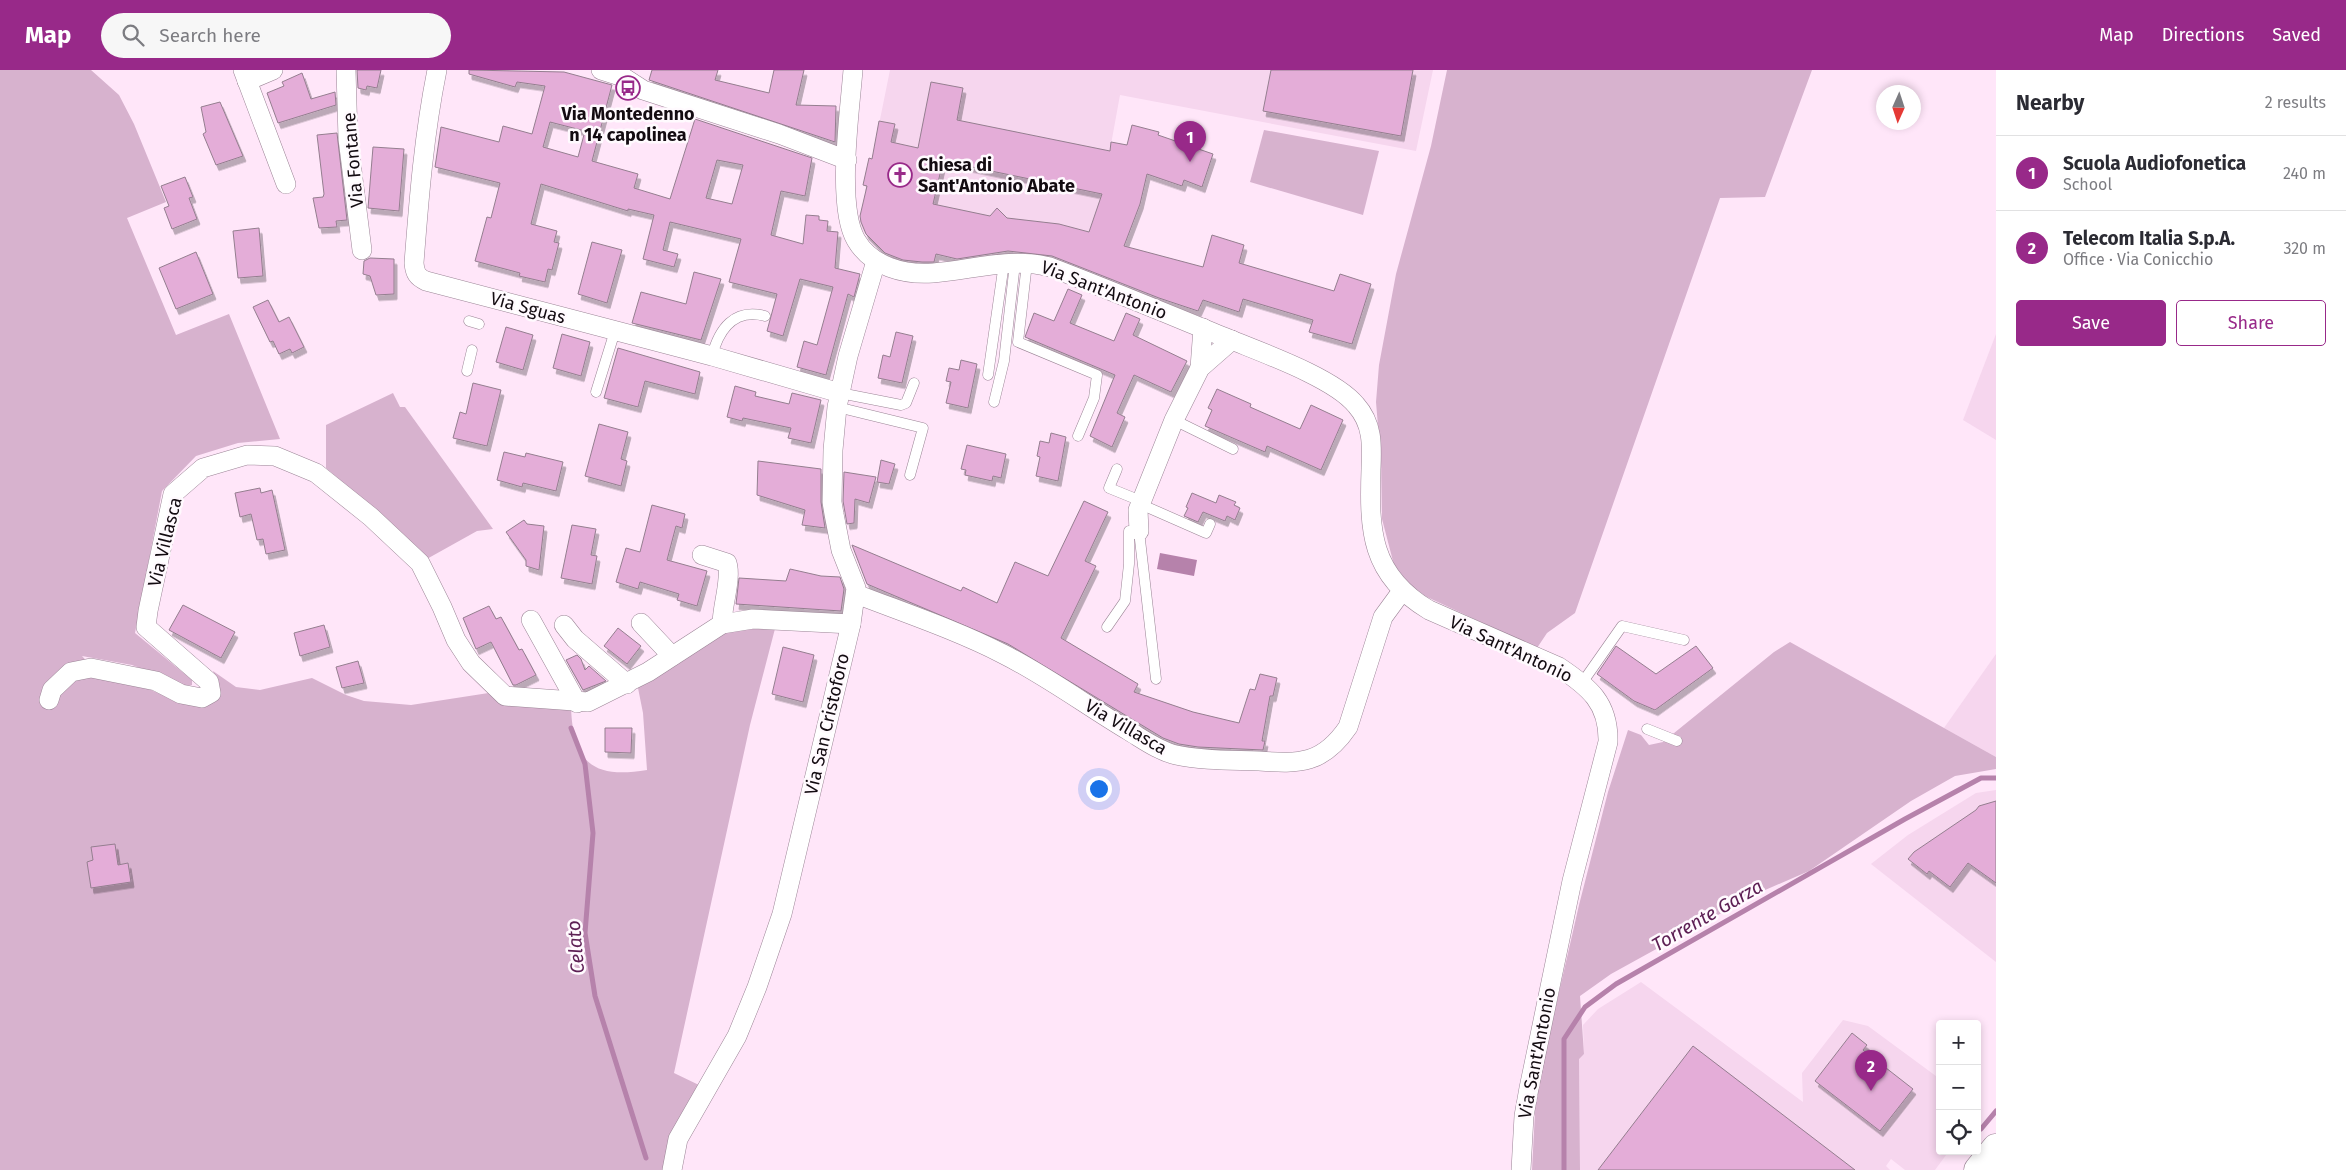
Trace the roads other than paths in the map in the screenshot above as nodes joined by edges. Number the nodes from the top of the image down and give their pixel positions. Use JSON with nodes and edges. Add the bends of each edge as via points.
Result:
{"nodes":[{"id":1,"x":273,"y":70,"type":"edge"},
{"id":2,"x":346,"y":70,"type":"edge"},
{"id":3,"x":437,"y":70,"type":"edge"},
{"id":4,"x":602,"y":70,"type":"edge"},
{"id":5,"x":853,"y":70,"type":"edge"},
{"id":6,"x":245,"y":75,"type":"edge"},
{"id":7,"x":847,"y":160,"type":"junction"},
{"id":8,"x":286,"y":184,"type":"dead end"},
{"id":9,"x":362,"y":250,"type":"dead end"},
{"id":10,"x":876,"y":261,"type":"junction"},
{"id":11,"x":1015,"y":263,"type":"junction"},
{"id":12,"x":765,"y":316,"type":"dead end"},
{"id":13,"x":469,"y":321,"type":"dead end"},
{"id":14,"x":479,"y":324,"type":"dead end"},
{"id":15,"x":1203,"y":328,"type":"junction"},
{"id":16,"x":615,"y":331,"type":"junction"},
{"id":17,"x":1232,"y":340,"type":"junction"},
{"id":18,"x":472,"y":350,"type":"dead end"},
{"id":19,"x":712,"y":356,"type":"junction"},
{"id":20,"x":1200,"y":368,"type":"junction"},
{"id":21,"x":467,"y":371,"type":"dead end"},
{"id":22,"x":988,"y":375,"type":"dead end"},
{"id":23,"x":914,"y":383,"type":"dead end"},
{"id":24,"x":596,"y":392,"type":"dead end"},
{"id":25,"x":839,"y":400,"type":"junction"},
{"id":26,"x":994,"y":402,"type":"dead end"},
{"id":27,"x":1174,"y":420,"type":"junction"},
{"id":28,"x":1078,"y":436,"type":"dead end"},
{"id":29,"x":1233,"y":449,"type":"dead end"},
{"id":30,"x":1117,"y":469,"type":"dead end"},
{"id":31,"x":910,"y":475,"type":"dead end"},
{"id":32,"x":1140,"y":505,"type":"junction"},
{"id":33,"x":1210,"y":524,"type":"dead end"},
{"id":34,"x":1134,"y":531,"type":"junction"},
{"id":35,"x":702,"y":555,"type":"dead end"},
{"id":36,"x":1402,"y":591,"type":"junction"},
{"id":37,"x":856,"y":594,"type":"junction"},
{"id":38,"x":531,"y":620,"type":"dead end"},
{"id":39,"x":641,"y":623,"type":"dead end"},
{"id":40,"x":722,"y":624,"type":"junction"},
{"id":41,"x":851,"y":624,"type":"junction"},
{"id":42,"x":564,"y":625,"type":"dead end"},
{"id":43,"x":1106,"y":627,"type":"dead end"},
{"id":44,"x":1684,"y":640,"type":"dead end"},
{"id":45,"x":672,"y":656,"type":"junction"},
{"id":46,"x":1156,"y":680,"type":"dead end"},
{"id":47,"x":1582,"y":683,"type":"junction"},
{"id":48,"x":627,"y":684,"type":"junction"},
{"id":49,"x":49,"y":700,"type":"dead end"},
{"id":50,"x":577,"y":703,"type":"junction"},
{"id":51,"x":1647,"y":729,"type":"dead end"},
{"id":52,"x":1677,"y":741,"type":"dead end"},
{"id":53,"x":1996,"y":1148,"type":"edge"},
{"id":54,"x":672,"y":1170,"type":"edge"},
{"id":55,"x":1521,"y":1170,"type":"edge"},
{"id":56,"x":1978,"y":1170,"type":"edge"}],
"edges":[{"from":1,"to":6,"type":"street"},
{"from":2,"to":9,"type":"street","name":"Via Fontane","via":[[348,139]]},
{"from":3,"to":16,"type":"street","name":"Via Sguas","via":[[420,178],[414,263],[418,278]]},
{"from":4,"to":7,"type":"street","via":[[623,77],[642,90],[779,134]]},
{"from":5,"to":7,"type":"street","name":"Via Sant'Antonio"},
{"from":6,"to":8,"type":"street"},
{"from":7,"to":10,"type":"street","name":"Via Sant'Antonio","via":[[847,203],[852,228],[856,240]]},
{"from":10,"to":11,"type":"street","name":"Via Sant'Antonio","via":[[897,270],[931,273]]},
{"from":10,"to":25,"type":"street","name":"Via San Cristoforo","via":[[858,318]]},
{"from":11,"to":15,"type":"street","name":"Via Sant'Antonio","via":[[1050,267]]},
{"from":11,"to":22,"type":"lane"},
{"from":11,"to":26,"type":"lane","via":[[1004,361]]},
{"from":11,"to":28,"type":"lane","via":[[1018,342],[1097,375],[1094,398]]},
{"from":12,"to":19,"type":"lane","via":[[748,313],[737,317],[722,331]]},
{"from":13,"to":14,"type":"lane"},
{"from":15,"to":17,"type":"street","name":"Via Sant'Antonio"},
{"from":15,"to":20,"type":"street"},
{"from":16,"to":19,"type":"street","name":"Via Sguas"},
{"from":16,"to":24,"type":"lane"},
{"from":17,"to":20,"type":"street"},
{"from":17,"to":36,"type":"street","name":"Via Sant'Antonio","via":[[1337,388],[1362,412],[1371,434],[1369,512],[1374,540],[1388,573]]},
{"from":18,"to":21,"type":"lane"},
{"from":19,"to":25,"type":"street","name":"Via Sguas"},
{"from":20,"to":27,"type":"street"},
{"from":23,"to":25,"type":"lane","via":[[906,404]]},
{"from":25,"to":31,"type":"lane","via":[[923,428]]},
{"from":25,"to":37,"type":"street","name":"Via San Cristoforo","via":[[833,450],[832,502],[841,550]]},
{"from":27,"to":29,"type":"lane"},
{"from":27,"to":32,"type":"street"},
{"from":30,"to":32,"type":"lane","via":[[1109,488]]},
{"from":32,"to":33,"type":"lane","via":[[1206,533]]},
{"from":32,"to":34,"type":"street"},
{"from":34,"to":43,"type":"lane","via":[[1125,601]]},
{"from":34,"to":46,"type":"lane"},
{"from":35,"to":40,"type":"street","via":[[727,562],[730,571],[722,607]]},
{"from":36,"to":37,"type":"street","name":"Via Villasca","via":[[1383,617],[1343,735],[1321,755],[1304,762],[1287,763],[1193,758],[1167,752],[983,643]]},
{"from":36,"to":47,"type":"street","name":"Via Sant'Antonio","via":[[1429,610],[1559,667]]},
{"from":37,"to":41,"type":"street","name":"Via San Cristoforo"},
{"from":38,"to":50,"type":"street"},
{"from":39,"to":45,"type":"street"},
{"from":40,"to":41,"type":"street","name":"Via Villasca","via":[[753,619]]},
{"from":40,"to":45,"type":"street","name":"Via Villasca"},
{"from":41,"to":54,"type":"street","name":"Via San Cristoforo","via":[[779,923],[737,1036],[678,1139]]},
{"from":42,"to":48,"type":"street","via":[[575,639]]},
{"from":44,"to":47,"type":"lane","via":[[1622,626]]},
{"from":45,"to":48,"type":"street","name":"Via Villasca"},
{"from":47,"to":55,"type":"street","name":"Via Sant'Antonio","via":[[1598,699],[1607,722],[1608,742],[1572,882],[1529,1088]]},
{"from":48,"to":50,"type":"street","name":"Via Villasca","via":[[588,702]]},
{"from":49,"to":50,"type":"street","name":"Via Villasca","via":[[52,690],[71,672],[91,668],[156,681],[181,694],[202,698],[210,693],[209,682],[146,627],[148,612],[173,494],[203,468],[247,455],[275,456],[316,473],[371,517],[420,563],[456,640],[471,663],[504,696]]},
{"from":51,"to":52,"type":"lane"},
{"from":53,"to":56,"type":"main road"}]}
